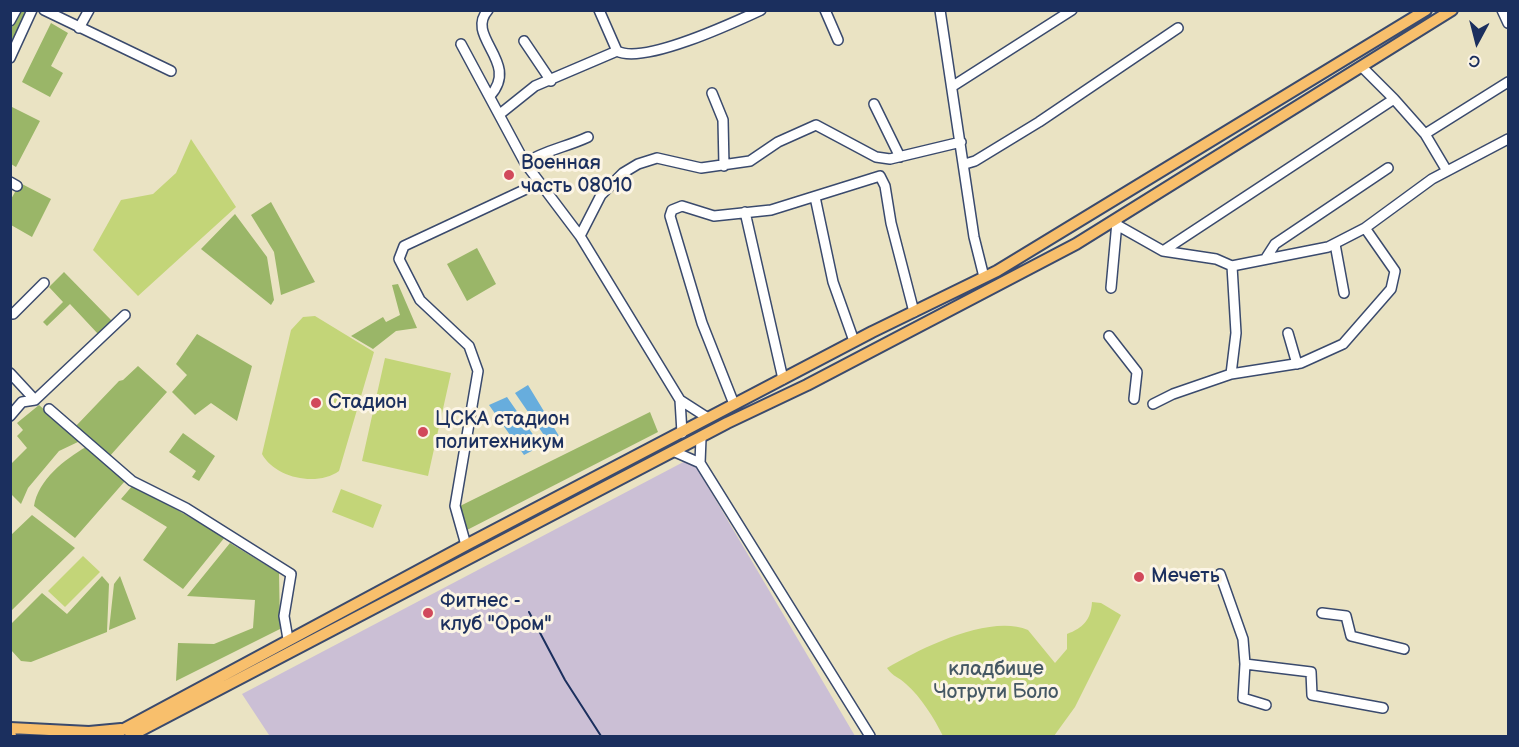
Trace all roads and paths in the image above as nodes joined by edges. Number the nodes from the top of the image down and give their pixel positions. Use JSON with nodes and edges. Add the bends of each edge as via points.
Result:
{"nodes":[{"id":1,"x":16,"y":10,"type":"edge"},
{"id":2,"x":32,"y":10,"type":"edge"},
{"id":3,"x":44,"y":10,"type":"edge"},
{"id":4,"x":89,"y":10,"type":"edge"},
{"id":5,"x":488,"y":10,"type":"edge"},
{"id":6,"x":599,"y":10,"type":"edge"},
{"id":7,"x":761,"y":10,"type":"edge"},
{"id":8,"x":825,"y":10,"type":"edge"},
{"id":9,"x":940,"y":10,"type":"edge"},
{"id":10,"x":1072,"y":10,"type":"edge"},
{"id":11,"x":1426,"y":10,"type":"edge"},
{"id":12,"x":1452,"y":10,"type":"edge"},
{"id":13,"x":1502,"y":10,"type":"edge"},
{"id":14,"x":10,"y":21,"type":"edge"},
{"id":15,"x":1509,"y":23,"type":"edge"},
{"id":16,"x":79,"y":28,"type":"junction"},
{"id":17,"x":1178,"y":28,"type":"dead end"},
{"id":18,"x":838,"y":40,"type":"dead end"},
{"id":19,"x":524,"y":41,"type":"dead end"},
{"id":20,"x":461,"y":44,"type":"dead end"},
{"id":21,"x":617,"y":51,"type":"junction"},
{"id":22,"x":10,"y":58,"type":"edge"},
{"id":23,"x":1362,"y":67,"type":"junction"},
{"id":24,"x":171,"y":71,"type":"dead end"},
{"id":25,"x":550,"y":81,"type":"junction"},
{"id":26,"x":1509,"y":82,"type":"edge"},
{"id":27,"x":954,"y":86,"type":"junction"},
{"id":28,"x":712,"y":93,"type":"dead end"},
{"id":29,"x":490,"y":96,"type":"junction"},
{"id":30,"x":1394,"y":99,"type":"junction"},
{"id":31,"x":874,"y":104,"type":"dead end"},
{"id":32,"x":500,"y":114,"type":"junction"},
{"id":33,"x":1425,"y":134,"type":"junction"},
{"id":34,"x":588,"y":137,"type":"dead end"},
{"id":35,"x":1509,"y":139,"type":"edge"},
{"id":36,"x":961,"y":142,"type":"junction"},
{"id":37,"x":900,"y":157,"type":"junction"},
{"id":38,"x":525,"y":163,"type":"junction"},
{"id":39,"x":965,"y":164,"type":"junction"},
{"id":40,"x":724,"y":166,"type":"junction"},
{"id":41,"x":1388,"y":168,"type":"dead end"},
{"id":42,"x":1447,"y":171,"type":"junction"},
{"id":43,"x":539,"y":183,"type":"junction"},
{"id":44,"x":815,"y":197,"type":"junction"},
{"id":45,"x":745,"y":212,"type":"junction"},
{"id":46,"x":1117,"y":223,"type":"junction"},
{"id":47,"x":1365,"y":228,"type":"junction"},
{"id":48,"x":580,"y":236,"type":"junction"},
{"id":49,"x":1043,"y":244,"type":"junction"},
{"id":50,"x":1335,"y":244,"type":"junction"},
{"id":51,"x":1162,"y":251,"type":"junction"},
{"id":52,"x":1050,"y":258,"type":"junction"},
{"id":53,"x":1266,"y":258,"type":"junction"},
{"id":54,"x":1232,"y":266,"type":"junction"},
{"id":55,"x":984,"y":277,"type":"junction"},
{"id":56,"x":44,"y":283,"type":"dead end"},
{"id":57,"x":1112,"y":288,"type":"dead end"},
{"id":58,"x":1344,"y":293,"type":"dead end"},
{"id":59,"x":914,"y":312,"type":"junction"},
{"id":60,"x":11,"y":314,"type":"edge"},
{"id":61,"x":125,"y":315,"type":"dead end"},
{"id":62,"x":1288,"y":333,"type":"dead end"},
{"id":63,"x":1109,"y":336,"type":"dead end"},
{"id":64,"x":854,"y":341,"type":"junction"},
{"id":65,"x":1297,"y":364,"type":"junction"},
{"id":66,"x":799,"y":370,"type":"junction"},
{"id":67,"x":10,"y":373,"type":"edge"},
{"id":68,"x":1232,"y":374,"type":"junction"},
{"id":69,"x":783,"y":379,"type":"junction"},
{"id":70,"x":807,"y":385,"type":"junction"},
{"id":71,"x":1134,"y":399,"type":"dead end"},
{"id":72,"x":35,"y":400,"type":"junction"},
{"id":73,"x":680,"y":400,"type":"junction"},
{"id":74,"x":734,"y":404,"type":"junction"},
{"id":75,"x":1153,"y":404,"type":"dead end"},
{"id":76,"x":49,"y":409,"type":"dead end"},
{"id":77,"x":10,"y":416,"type":"edge"},
{"id":78,"x":708,"y":418,"type":"junction"},
{"id":79,"x":682,"y":433,"type":"junction"},
{"id":80,"x":701,"y":438,"type":"junction"},
{"id":81,"x":675,"y":452,"type":"junction"},
{"id":82,"x":699,"y":463,"type":"junction"},
{"id":83,"x":577,"y":495,"type":"junction"},
{"id":84,"x":466,"y":545,"type":"junction"},
{"id":85,"x":1220,"y":574,"type":"dead end"},
{"id":86,"x":1322,"y":613,"type":"dead end"},
{"id":87,"x":288,"y":639,"type":"junction"},
{"id":88,"x":1404,"y":649,"type":"dead end"},
{"id":89,"x":1245,"y":664,"type":"junction"},
{"id":90,"x":1266,"y":705,"type":"dead end"},
{"id":91,"x":1383,"y":708,"type":"dead end"},
{"id":92,"x":165,"y":715,"type":"junction"},
{"id":93,"x":10,"y":728,"type":"edge"},
{"id":94,"x":127,"y":732,"type":"edge"},
{"id":95,"x":111,"y":736,"type":"edge"},
{"id":96,"x":148,"y":736,"type":"edge"},
{"id":97,"x":870,"y":736,"type":"edge"}],
"edges":[{"from":1,"to":14,"type":"street"},
{"from":2,"to":22,"type":"street"},
{"from":3,"to":16,"type":"street"},
{"from":4,"to":16,"type":"street"},
{"from":5,"to":29,"type":"street","via":[[481,29],[500,68],[498,84]]},
{"from":6,"to":21,"type":"street"},
{"from":7,"to":21,"type":"street","via":[[675,45],[634,56]]},
{"from":8,"to":18,"type":"street"},
{"from":9,"to":27,"type":"street"},
{"from":10,"to":27,"type":"street"},
{"from":11,"to":49,"type":"main road"},
{"from":12,"to":23,"type":"main road"},
{"from":13,"to":15,"type":"street"},
{"from":16,"to":24,"type":"street"},
{"from":17,"to":39,"type":"street","via":[[1039,122]]},
{"from":19,"to":25,"type":"street"},
{"from":20,"to":29,"type":"street"},
{"from":21,"to":25,"type":"street"},
{"from":23,"to":30,"type":"street"},
{"from":23,"to":46,"type":"main road"},
{"from":25,"to":32,"type":"street","via":[[535,86]]},
{"from":26,"to":33,"type":"street"},
{"from":27,"to":36,"type":"street"},
{"from":28,"to":40,"type":"street","via":[[723,120]]},
{"from":29,"to":32,"type":"street"},
{"from":30,"to":33,"type":"street"},
{"from":30,"to":51,"type":"street"},
{"from":31,"to":37,"type":"street"},
{"from":32,"to":38,"type":"street"},
{"from":33,"to":42,"type":"street"},
{"from":34,"to":38,"type":"street"},
{"from":35,"to":42,"type":"street"},
{"from":36,"to":37,"type":"street"},
{"from":36,"to":39,"type":"street"},
{"from":37,"to":40,"type":"street","via":[[876,157],[816,125],[778,142],[750,161]]},
{"from":38,"to":43,"type":"street"},
{"from":39,"to":55,"type":"street"},
{"from":40,"to":48,"type":"street","via":[[701,168],[657,158],[638,164],[623,172],[601,195]]},
{"from":41,"to":53,"type":"street","via":[[1275,244]]},
{"from":42,"to":47,"type":"street"},
{"from":43,"to":48,"type":"street"},
{"from":43,"to":84,"type":"street","via":[[404,246],[400,252],[399,259],[420,300],[469,346],[478,371],[454,506]]},
{"from":44,"to":45,"type":"street","via":[[771,210]]},
{"from":44,"to":59,"type":"street","via":[[880,176]]},
{"from":44,"to":64,"type":"street","via":[[833,282]]},
{"from":45,"to":69,"type":"street"},
{"from":45,"to":74,"type":"street","via":[[714,216],[682,206],[672,210],[670,216],[702,323]]},
{"from":46,"to":51,"type":"street"},
{"from":46,"to":52,"type":"main road"},
{"from":46,"to":57,"type":"street"},
{"from":47,"to":50,"type":"street"},
{"from":47,"to":65,"type":"street","via":[[1395,272],[1391,289],[1343,344]]},
{"from":48,"to":73,"type":"street"},
{"from":49,"to":52,"type":"main road"},
{"from":49,"to":55,"type":"main road"},
{"from":50,"to":53,"type":"street"},
{"from":50,"to":58,"type":"street"},
{"from":51,"to":54,"type":"street","via":[[1216,259]]},
{"from":52,"to":70,"type":"main road"},
{"from":53,"to":54,"type":"street"},
{"from":54,"to":68,"type":"street","via":[[1236,333]]},
{"from":55,"to":59,"type":"main road"},
{"from":56,"to":60,"type":"street"},
{"from":59,"to":64,"type":"main road"},
{"from":61,"to":72,"type":"street"},
{"from":62,"to":65,"type":"street"},
{"from":63,"to":71,"type":"street","via":[[1137,372]]},
{"from":64,"to":66,"type":"main road"},
{"from":65,"to":68,"type":"street"},
{"from":66,"to":69,"type":"main road"},
{"from":66,"to":70,"type":"main road"},
{"from":67,"to":72,"type":"street"},
{"from":68,"to":75,"type":"street"},
{"from":69,"to":74,"type":"main road"},
{"from":70,"to":80,"type":"main road"},
{"from":72,"to":77,"type":"street","via":[[22,402]]},
{"from":73,"to":78,"type":"street"},
{"from":73,"to":79,"type":"street"},
{"from":74,"to":78,"type":"main road"},
{"from":76,"to":87,"type":"street","via":[[132,481],[186,508],[291,574],[285,616]]},
{"from":78,"to":79,"type":"main road"},
{"from":79,"to":83,"type":"main road"},
{"from":80,"to":81,"type":"main road"},
{"from":80,"to":82,"type":"street"},
{"from":81,"to":82,"type":"street"},
{"from":81,"to":83,"type":"main road"},
{"from":82,"to":97,"type":"street"},
{"from":83,"to":84,"type":"main road"},
{"from":83,"to":92,"type":"main road"},
{"from":84,"to":87,"type":"main road"},
{"from":85,"to":89,"type":"street","via":[[1243,639]]},
{"from":86,"to":88,"type":"street","via":[[1346,616],[1351,636]]},
{"from":87,"to":92,"type":"main road"},
{"from":89,"to":90,"type":"street","via":[[1243,698]]},
{"from":89,"to":91,"type":"street","via":[[1311,672],[1312,695]]},
{"from":92,"to":94,"type":"main road"},
{"from":92,"to":96,"type":"main road"},
{"from":93,"to":94,"type":"main road"},
{"from":94,"to":95,"type":"main road"}]}
